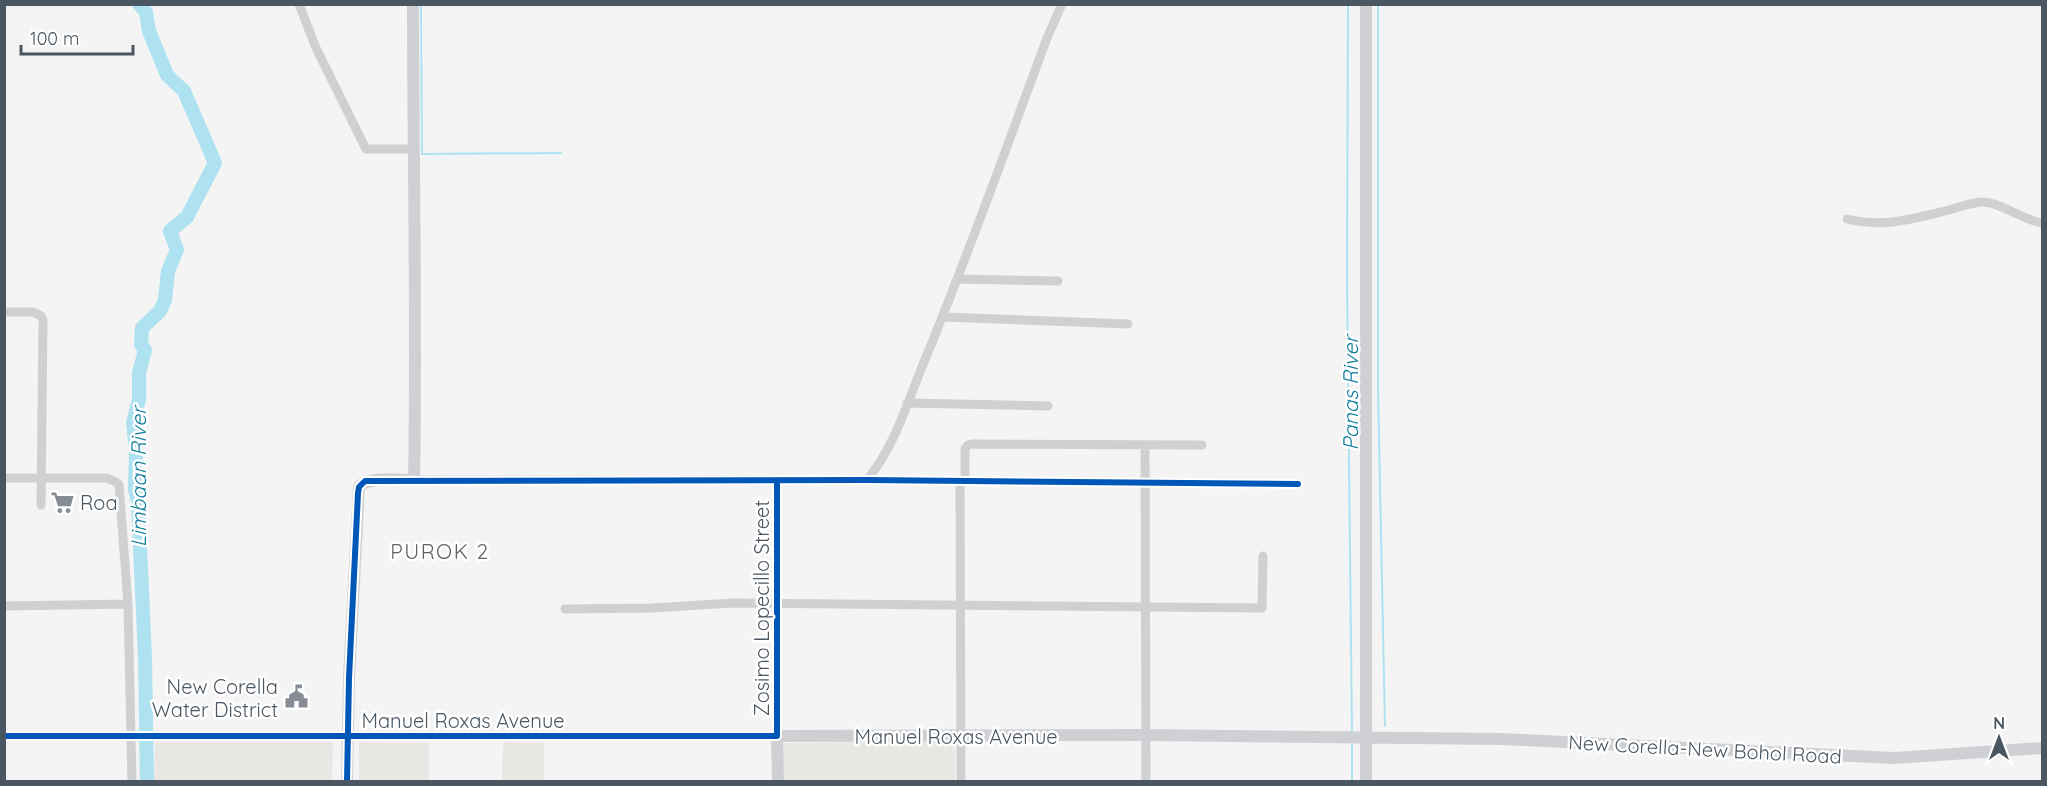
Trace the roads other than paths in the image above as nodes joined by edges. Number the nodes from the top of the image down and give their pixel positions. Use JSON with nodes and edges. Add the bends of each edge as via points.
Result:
{"nodes":[{"id":1,"x":299,"y":4,"type":"edge"},
{"id":2,"x":413,"y":4,"type":"edge"},
{"id":3,"x":1062,"y":4,"type":"edge"},
{"id":4,"x":1366,"y":4,"type":"edge"},
{"id":5,"x":413,"y":149,"type":"junction"},
{"id":6,"x":1847,"y":219,"type":"dead end"},
{"id":7,"x":2043,"y":223,"type":"edge"},
{"id":8,"x":957,"y":279,"type":"junction"},
{"id":9,"x":1058,"y":281,"type":"dead end"},
{"id":10,"x":4,"y":312,"type":"edge"},
{"id":11,"x":943,"y":317,"type":"junction"},
{"id":12,"x":1128,"y":324,"type":"dead end"},
{"id":13,"x":907,"y":403,"type":"junction"},
{"id":14,"x":1048,"y":406,"type":"dead end"},
{"id":15,"x":1145,"y":445,"type":"junction"},
{"id":16,"x":1202,"y":445,"type":"dead end"},
{"id":17,"x":4,"y":478,"type":"edge"},
{"id":18,"x":42,"y":478,"type":"junction"},
{"id":19,"x":414,"y":480,"type":"junction"},
{"id":20,"x":867,"y":480,"type":"junction"},
{"id":21,"x":777,"y":481,"type":"junction"},
{"id":22,"x":962,"y":481,"type":"junction"},
{"id":23,"x":1145,"y":482,"type":"junction"},
{"id":24,"x":1298,"y":484,"type":"dead end"},
{"id":25,"x":42,"y":505,"type":"dead end"},
{"id":26,"x":1263,"y":556,"type":"dead end"},
{"id":27,"x":777,"y":603,"type":"junction"},
{"id":28,"x":128,"y":604,"type":"junction"},
{"id":29,"x":4,"y":606,"type":"edge"},
{"id":30,"x":960,"y":606,"type":"junction"},
{"id":31,"x":1144,"y":607,"type":"junction"},
{"id":32,"x":565,"y":609,"type":"dead end"},
{"id":33,"x":1146,"y":735,"type":"junction"},
{"id":34,"x":4,"y":736,"type":"edge"},
{"id":35,"x":777,"y":736,"type":"junction"},
{"id":36,"x":961,"y":736,"type":"junction"},
{"id":37,"x":132,"y":737,"type":"junction"},
{"id":38,"x":348,"y":737,"type":"junction"},
{"id":39,"x":1362,"y":737,"type":"junction"},
{"id":40,"x":2043,"y":748,"type":"edge"},
{"id":41,"x":132,"y":782,"type":"edge"},
{"id":42,"x":347,"y":782,"type":"edge"},
{"id":43,"x":778,"y":782,"type":"edge"},
{"id":44,"x":961,"y":782,"type":"edge"},
{"id":45,"x":1146,"y":782,"type":"edge"},
{"id":46,"x":1366,"y":782,"type":"edge"}],
"edges":[{"from":1,"to":5,"type":"street","via":[[316,48],[366,149]]},
{"from":2,"to":5,"type":"street"},
{"from":3,"to":8,"type":"street"},
{"from":4,"to":39,"type":"street"},
{"from":5,"to":19,"type":"street"},
{"from":6,"to":7,"type":"street","via":[[1878,224],[1982,202]]},
{"from":8,"to":9,"type":"street"},
{"from":8,"to":11,"type":"street"},
{"from":10,"to":18,"type":"street","via":[[33,312],[43,320]]},
{"from":11,"to":12,"type":"street"},
{"from":11,"to":13,"type":"street"},
{"from":13,"to":14,"type":"street"},
{"from":13,"to":20,"type":"street","via":[[889,449]]},
{"from":15,"to":16,"type":"street"},
{"from":15,"to":22,"type":"street","via":[[968,444]]},
{"from":15,"to":23,"type":"street"},
{"from":17,"to":18,"type":"street"},
{"from":18,"to":25,"type":"street"},
{"from":18,"to":28,"type":"street","via":[[107,478],[116,482],[120,490]]},
{"from":19,"to":21,"type":"street"},
{"from":19,"to":38,"type":"street","via":[[371,480],[359,487]]},
{"from":20,"to":21,"type":"street"},
{"from":20,"to":22,"type":"street"},
{"from":21,"to":27,"type":"street","name":"Zosimo Lopecillo Street"},
{"from":22,"to":23,"type":"street"},
{"from":22,"to":30,"type":"street"},
{"from":23,"to":24,"type":"street"},
{"from":23,"to":31,"type":"street"},
{"from":26,"to":31,"type":"street","via":[[1262,608]]},
{"from":27,"to":30,"type":"street"},
{"from":27,"to":32,"type":"street"},
{"from":27,"to":35,"type":"street","name":"Zosimo Lopecillo Street"},
{"from":28,"to":29,"type":"street"},
{"from":28,"to":37,"type":"street"},
{"from":30,"to":31,"type":"street"},
{"from":30,"to":36,"type":"street"},
{"from":31,"to":33,"type":"street"},
{"from":33,"to":36,"type":"street","name":"Manuel Roxas Avenue"},
{"from":33,"to":39,"type":"street","name":"Manuel Roxas Avenue"},
{"from":33,"to":45,"type":"street"},
{"from":34,"to":37,"type":"street","name":"Manuel Roxas Avenue"},
{"from":35,"to":36,"type":"street","name":"Manuel Roxas Avenue"},
{"from":35,"to":38,"type":"street","name":"Manuel Roxas Avenue"},
{"from":35,"to":43,"type":"street","name":"Zosimo Lopecillo Street"},
{"from":36,"to":44,"type":"street"},
{"from":37,"to":38,"type":"street","name":"Manuel Roxas Avenue"},
{"from":37,"to":41,"type":"street"},
{"from":38,"to":42,"type":"street"},
{"from":39,"to":40,"type":"street","name":"New Corella-New Bohol Road","via":[[1502,739],[1893,758]]},
{"from":39,"to":46,"type":"street"}]}
